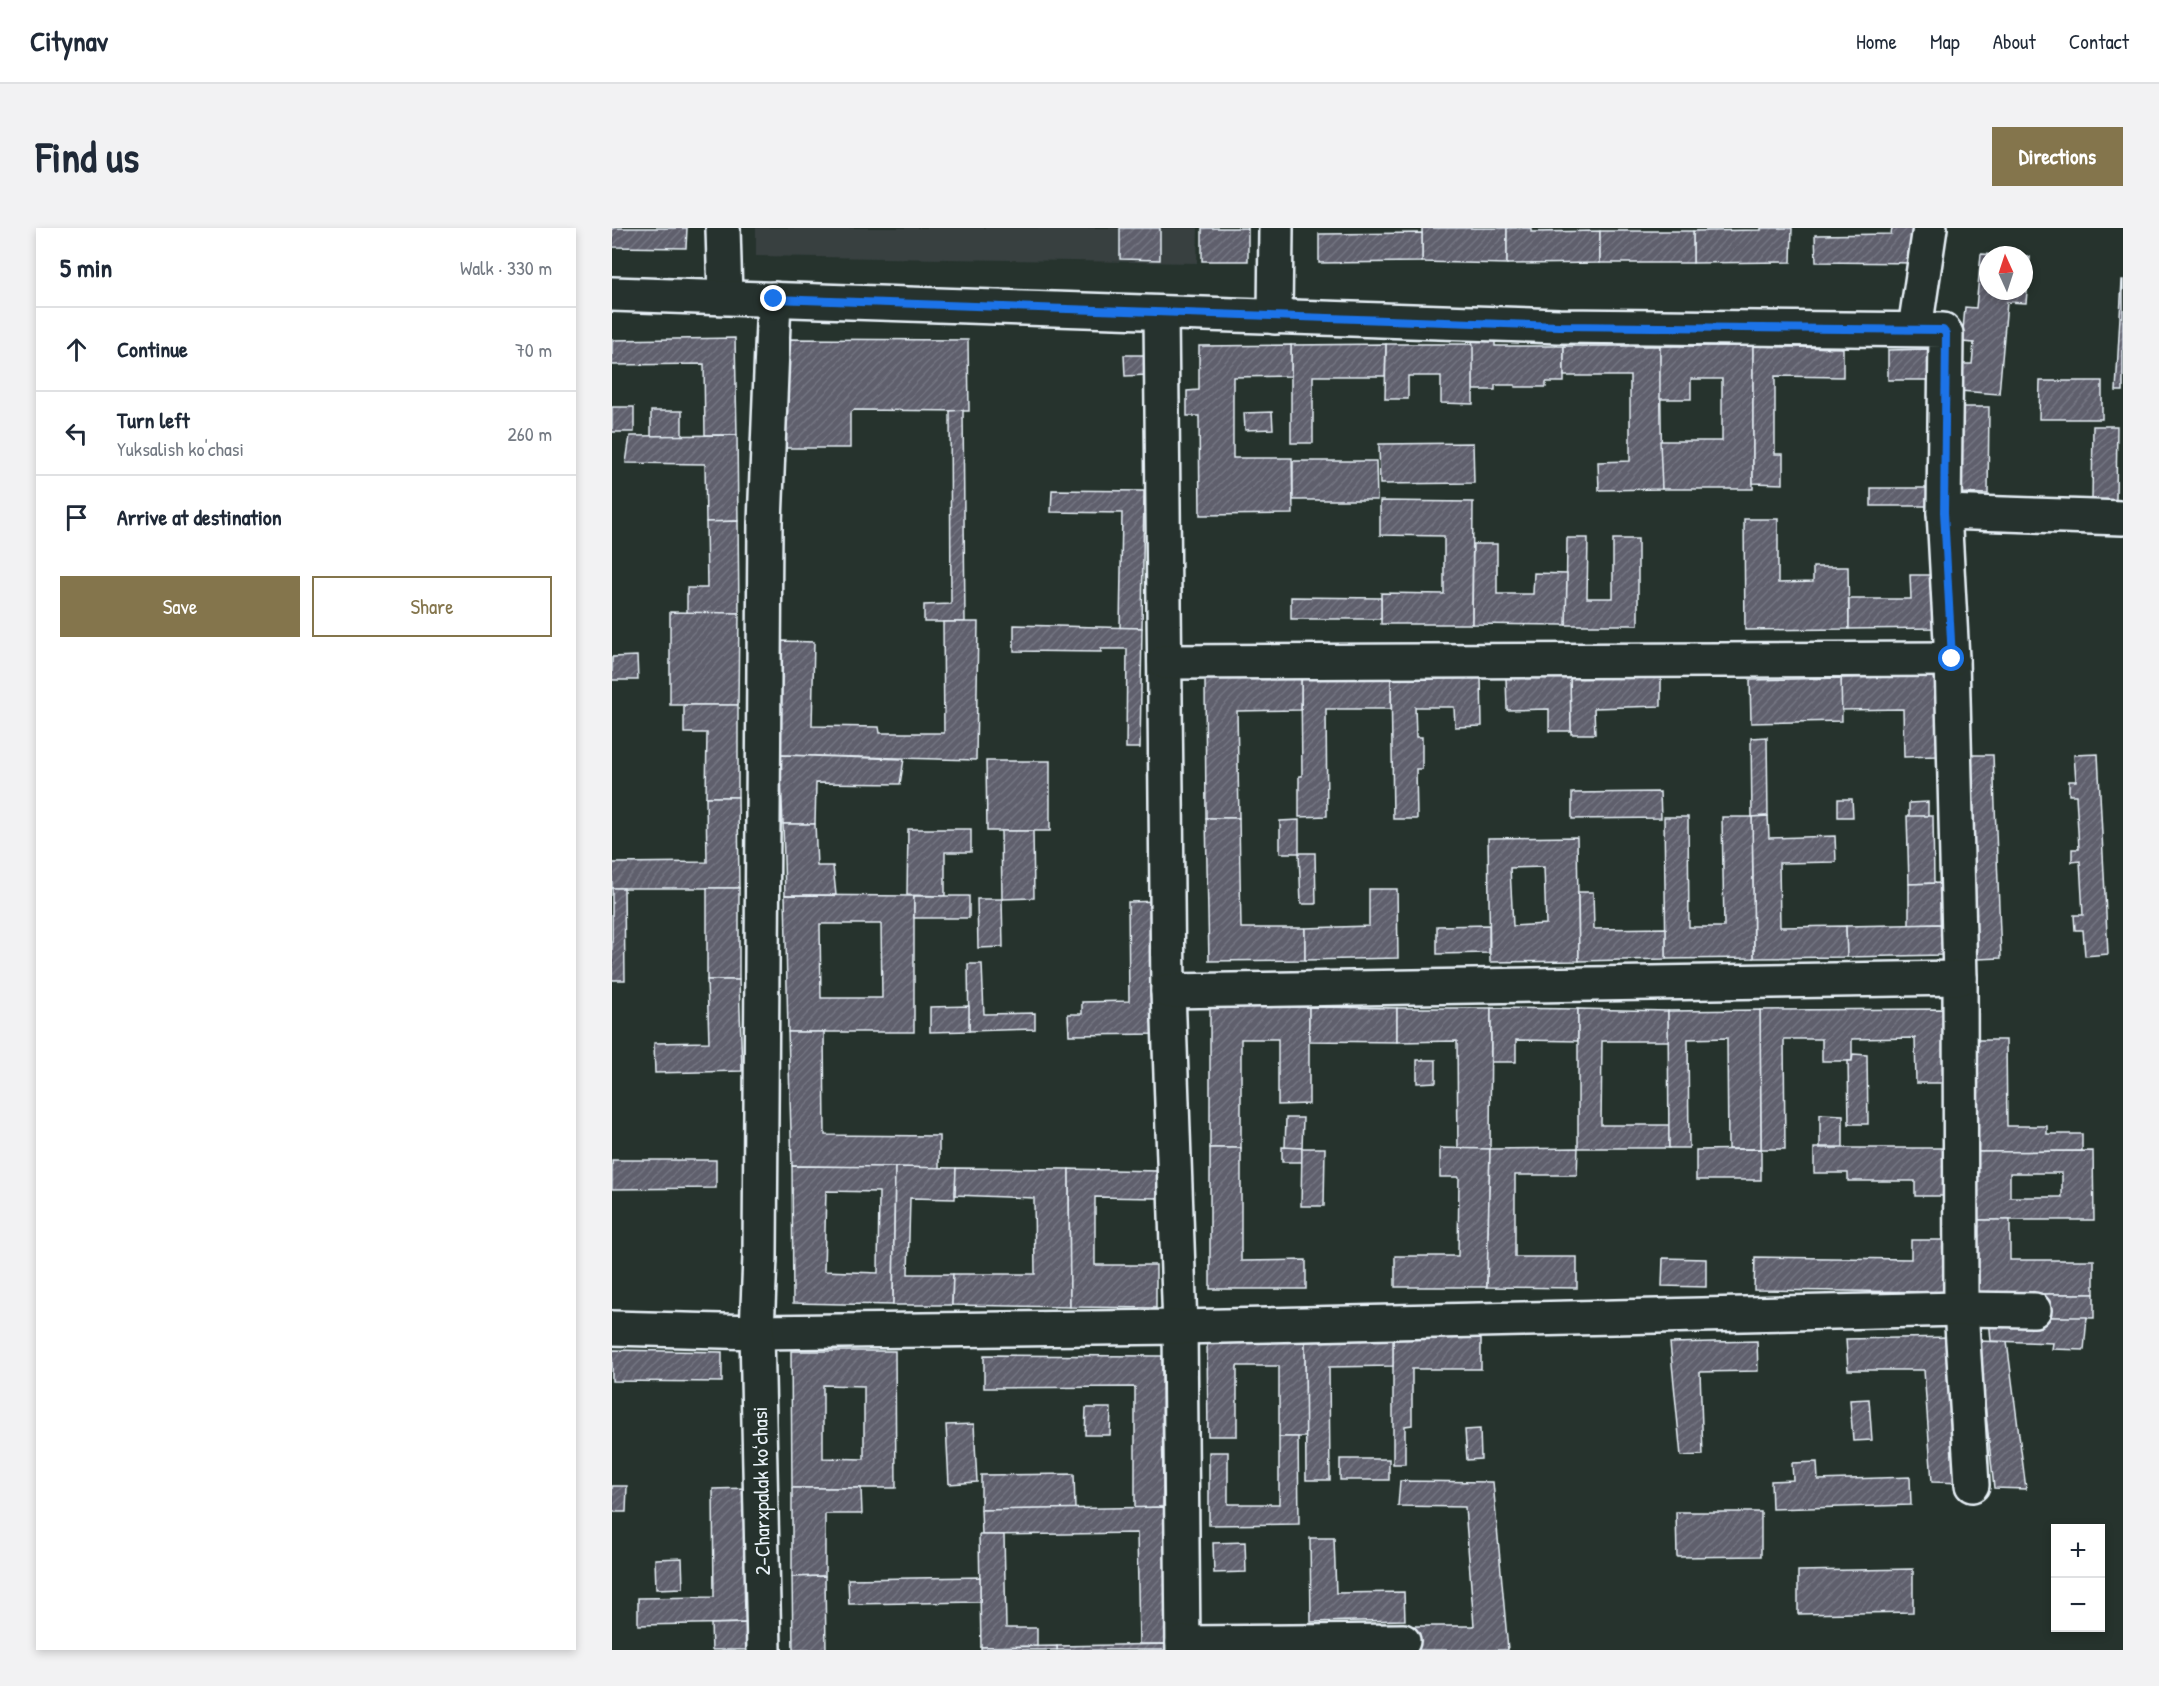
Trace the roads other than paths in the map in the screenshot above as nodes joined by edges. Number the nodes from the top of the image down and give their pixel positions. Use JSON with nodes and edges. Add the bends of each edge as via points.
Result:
{"nodes":[{"id":1,"x":723,"y":228,"type":"edge"},
{"id":2,"x":1276,"y":228,"type":"edge"},
{"id":3,"x":1930,"y":228,"type":"edge"},
{"id":4,"x":612,"y":294,"type":"edge"},
{"id":5,"x":726,"y":297,"type":"junction"},
{"id":6,"x":774,"y":299,"type":"junction"},
{"id":7,"x":1161,"y":313,"type":"junction"},
{"id":8,"x":1275,"y":317,"type":"junction"},
{"id":9,"x":1916,"y":329,"type":"junction"},
{"id":10,"x":1944,"y":512,"type":"junction"},
{"id":11,"x":2123,"y":518,"type":"edge"},
{"id":12,"x":1952,"y":659,"type":"junction"},
{"id":13,"x":1165,"y":662,"type":"junction"},
{"id":14,"x":1960,"y":978,"type":"junction"},
{"id":15,"x":1168,"y":991,"type":"junction"},
{"id":16,"x":1961,"y":1309,"type":"junction"},
{"id":17,"x":2034,"y":1310,"type":"dead end"},
{"id":18,"x":1180,"y":1327,"type":"junction"},
{"id":19,"x":612,"y":1329,"type":"edge"},
{"id":20,"x":757,"y":1332,"type":"junction"},
{"id":21,"x":1972,"y":1485,"type":"dead end"},
{"id":22,"x":1403,"y":1641,"type":"dead end"},
{"id":23,"x":1183,"y":1646,"type":"edge"},
{"id":24,"x":764,"y":1650,"type":"edge"}],
"edges":[{"from":1,"to":5,"type":"street"},
{"from":2,"to":8,"type":"street"},
{"from":3,"to":9,"type":"street"},
{"from":4,"to":5,"type":"street"},
{"from":5,"to":6,"type":"street"},
{"from":6,"to":7,"type":"street"},
{"from":6,"to":20,"type":"street","name":"2-Charxpalak koʻchasi","via":[[765,523]]},
{"from":7,"to":8,"type":"street"},
{"from":7,"to":13,"type":"street"},
{"from":8,"to":9,"type":"street","via":[[1559,326]]},
{"from":9,"to":10,"type":"street","via":[[1943,330],[1946,334]]},
{"from":10,"to":11,"type":"street"},
{"from":10,"to":12,"type":"street"},
{"from":12,"to":13,"type":"street"},
{"from":12,"to":14,"type":"street"},
{"from":13,"to":15,"type":"street"},
{"from":14,"to":15,"type":"street"},
{"from":14,"to":16,"type":"street"},
{"from":15,"to":18,"type":"street"},
{"from":16,"to":17,"type":"street"},
{"from":16,"to":18,"type":"street"},
{"from":16,"to":21,"type":"street"},
{"from":18,"to":20,"type":"street"},
{"from":18,"to":23,"type":"street"},
{"from":19,"to":20,"type":"street"},
{"from":20,"to":24,"type":"street","name":"2-Charxpalak koʻchasi"},
{"from":22,"to":23,"type":"street"}]}
